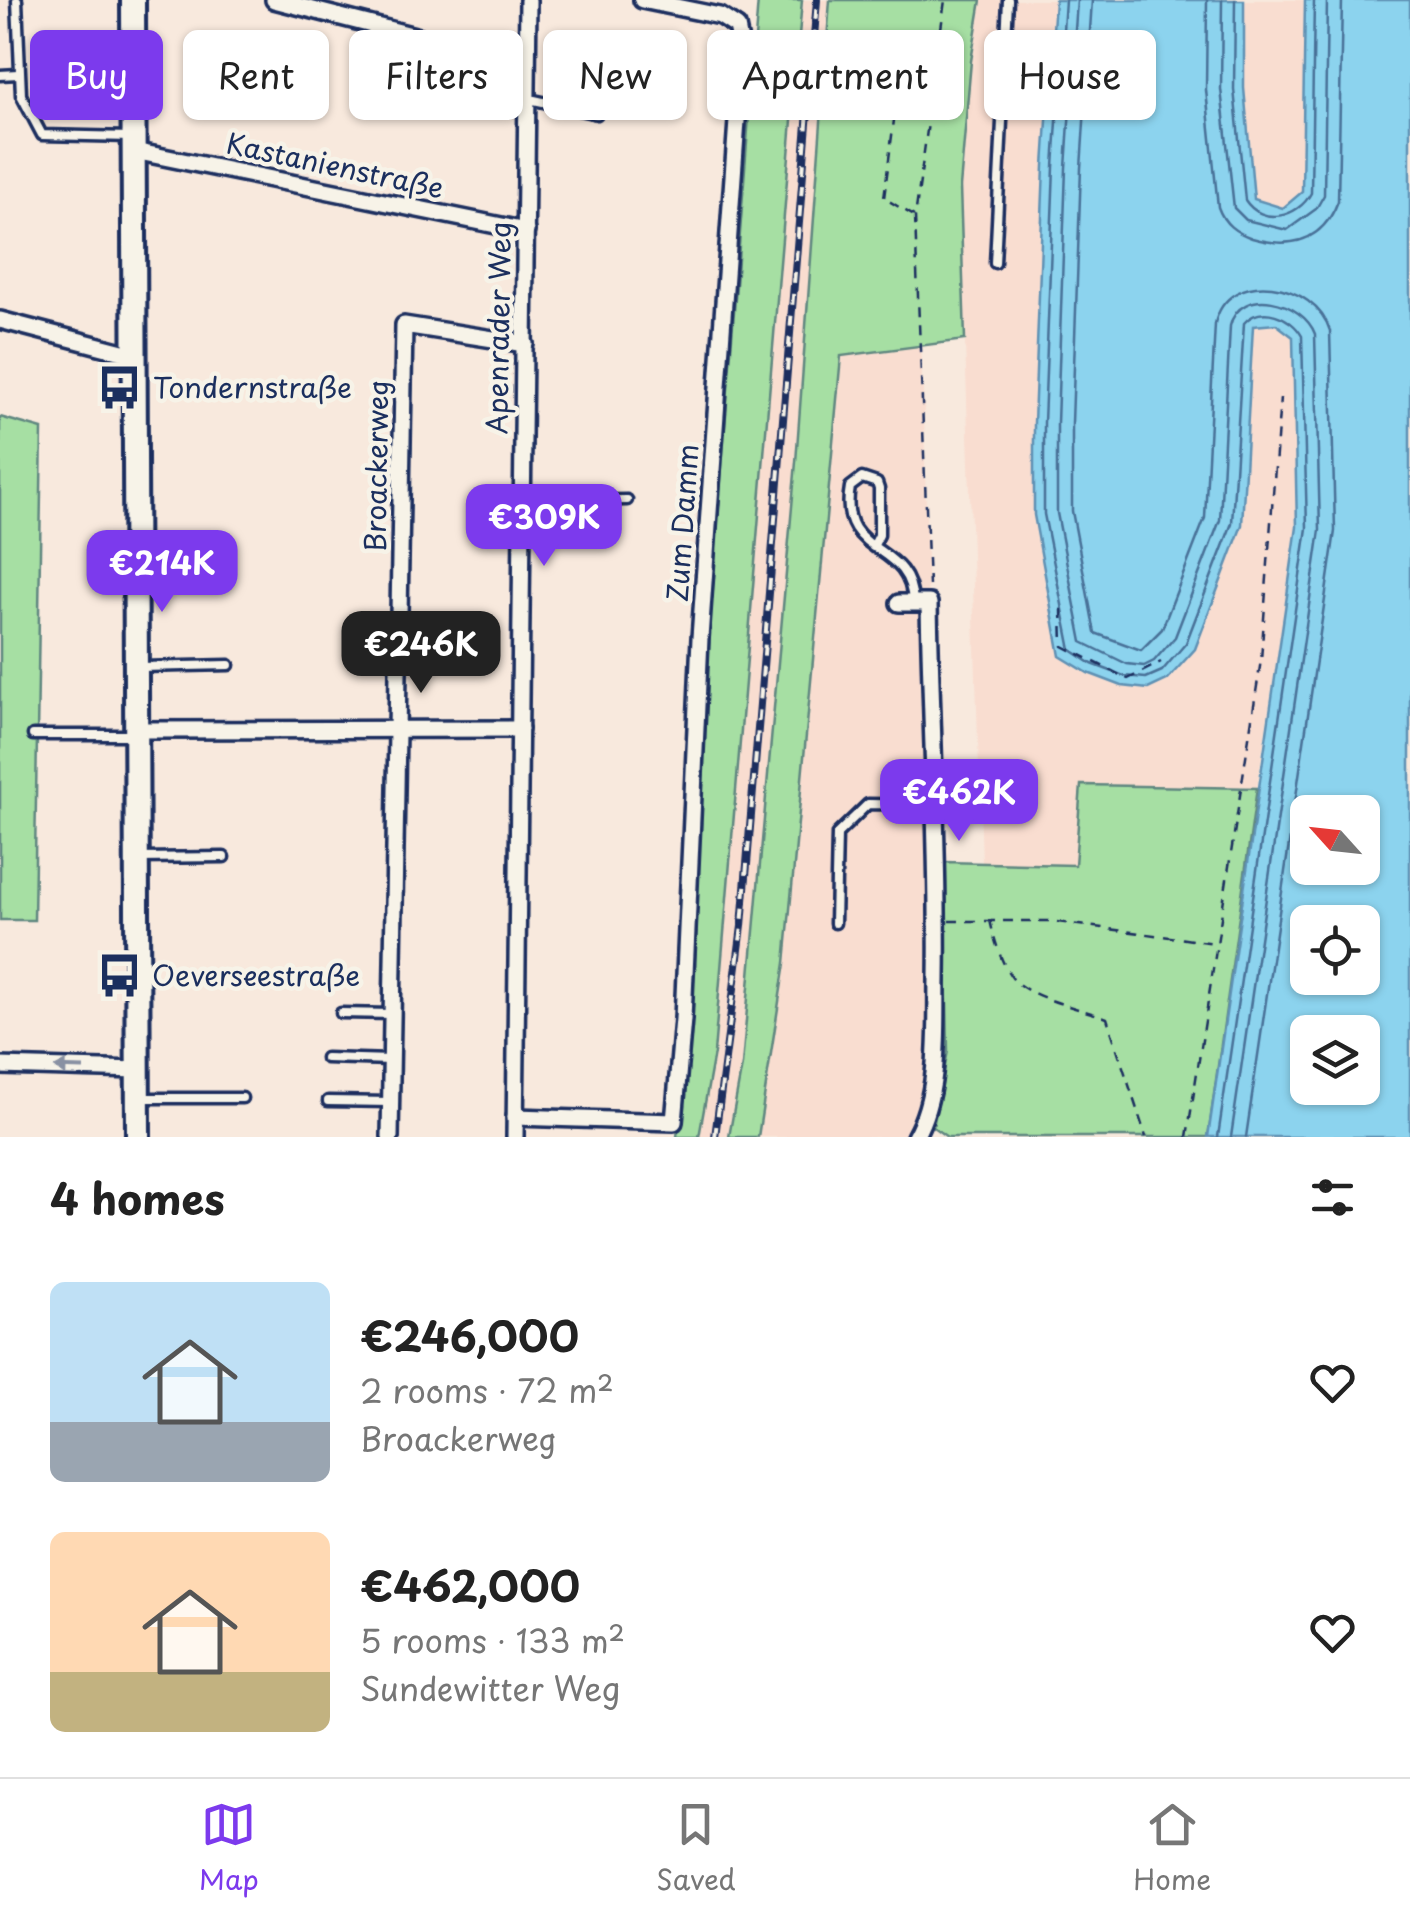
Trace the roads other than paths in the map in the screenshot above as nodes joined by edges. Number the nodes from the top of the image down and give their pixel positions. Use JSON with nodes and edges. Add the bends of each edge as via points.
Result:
{"nodes":[{"id":1,"x":17,"y":0,"type":"edge"},
{"id":2,"x":133,"y":0,"type":"edge"},
{"id":3,"x":274,"y":0,"type":"edge"},
{"id":4,"x":528,"y":0,"type":"edge"},
{"id":5,"x":642,"y":0,"type":"edge"},
{"id":6,"x":1008,"y":0,"type":"edge"},
{"id":7,"x":133,"y":30,"type":"edge"},
{"id":8,"x":526,"y":64,"type":"junction"},
{"id":9,"x":18,"y":74,"type":"junction"},
{"id":10,"x":0,"y":75,"type":"edge"},
{"id":11,"x":526,"y":98,"type":"junction"},
{"id":12,"x":543,"y":102,"type":"edge"},
{"id":13,"x":134,"y":120,"type":"edge"},
{"id":14,"x":134,"y":144,"type":"junction"},
{"id":15,"x":526,"y":231,"type":"junction"},
{"id":16,"x":995,"y":264,"type":"dead end"},
{"id":17,"x":0,"y":320,"type":"edge"},
{"id":18,"x":525,"y":344,"type":"junction"},
{"id":19,"x":134,"y":356,"type":"junction"},
{"id":20,"x":626,"y":500,"type":"dead end"},
{"id":21,"x":522,"y":502,"type":"junction"},
{"id":22,"x":873,"y":547,"type":"junction"},
{"id":23,"x":913,"y":603,"type":"joint"},
{"id":24,"x":229,"y":665,"type":"dead end"},
{"id":25,"x":136,"y":667,"type":"junction"},
{"id":26,"x":398,"y":730,"type":"junction"},
{"id":27,"x":520,"y":730,"type":"junction"},
{"id":28,"x":136,"y":732,"type":"junction"},
{"id":29,"x":33,"y":736,"type":"dead end"},
{"id":30,"x":936,"y":804,"type":"junction"},
{"id":31,"x":224,"y":857,"type":"dead end"},
{"id":32,"x":136,"y":858,"type":"junction"},
{"id":33,"x":835,"y":922,"type":"dead end"},
{"id":34,"x":341,"y":1013,"type":"dead end"},
{"id":35,"x":392,"y":1014,"type":"junction"},
{"id":36,"x":326,"y":1058,"type":"dead end"},
{"id":37,"x":391,"y":1060,"type":"junction"},
{"id":38,"x":0,"y":1066,"type":"edge"},
{"id":39,"x":138,"y":1070,"type":"junction"},
{"id":40,"x":138,"y":1098,"type":"junction"},
{"id":41,"x":242,"y":1098,"type":"dead end"},
{"id":42,"x":328,"y":1101,"type":"dead end"},
{"id":43,"x":391,"y":1102,"type":"junction"},
{"id":44,"x":515,"y":1117,"type":"junction"},
{"id":45,"x":672,"y":1130,"type":"edge"},
{"id":46,"x":138,"y":1137,"type":"edge"},
{"id":47,"x":390,"y":1137,"type":"edge"},
{"id":48,"x":515,"y":1137,"type":"edge"},
{"id":49,"x":915,"y":1137,"type":"edge"}],
"edges":[{"from":1,"to":9,"type":"lane"},
{"from":2,"to":7,"type":"street"},
{"from":3,"to":8,"type":"street"},
{"from":4,"to":8,"type":"street","name":"Apenrader Weg"},
{"from":5,"to":45,"type":"street","name":"Zum Damm","via":[[720,16],[736,27],[742,51]]},
{"from":6,"to":16,"type":"lane"},
{"from":8,"to":11,"type":"street","name":"Apenrader Weg"},
{"from":9,"to":10,"type":"lane"},
{"from":9,"to":14,"type":"lane","via":[[42,135]]},
{"from":11,"to":12,"type":"lane"},
{"from":11,"to":15,"type":"street","name":"Apenrader Weg"},
{"from":13,"to":14,"type":"street"},
{"from":14,"to":15,"type":"street","name":"Kastanienstraße"},
{"from":14,"to":19,"type":"street"},
{"from":15,"to":18,"type":"street","name":"Apenrader Weg"},
{"from":17,"to":19,"type":"street"},
{"from":18,"to":21,"type":"street","name":"Apenrader Weg"},
{"from":18,"to":26,"type":"street","name":"Broackerweg","via":[[404,325]]},
{"from":19,"to":25,"type":"street"},
{"from":20,"to":21,"type":"lane"},
{"from":21,"to":27,"type":"street","name":"Apenrader Weg"},
{"from":22,"to":22,"type":"lane","via":[[850,521],[850,487],[862,478],[879,489]]},
{"from":22,"to":23,"type":"lane","via":[[896,561],[912,583]]},
{"from":23,"to":30,"type":"street"},
{"from":24,"to":25,"type":"lane"},
{"from":25,"to":28,"type":"street"},
{"from":26,"to":27,"type":"street"},
{"from":26,"to":28,"type":"street"},
{"from":26,"to":35,"type":"street","name":"Broackerweg"},
{"from":27,"to":44,"type":"street","name":"Apenrader Weg"},
{"from":28,"to":29,"type":"lane"},
{"from":28,"to":32,"type":"street"},
{"from":30,"to":33,"type":"lane","via":[[868,804],[837,834]]},
{"from":30,"to":49,"type":"street","via":[[932,1084]]},
{"from":31,"to":32,"type":"lane"},
{"from":32,"to":39,"type":"street"},
{"from":34,"to":35,"type":"lane"},
{"from":35,"to":37,"type":"street","name":"Broackerweg"},
{"from":36,"to":37,"type":"lane"},
{"from":37,"to":43,"type":"street","name":"Broackerweg"},
{"from":39,"to":38,"type":"street","one_way":true},
{"from":39,"to":40,"type":"street"},
{"from":40,"to":41,"type":"lane"},
{"from":40,"to":46,"type":"street"},
{"from":42,"to":43,"type":"lane"},
{"from":43,"to":47,"type":"street","name":"Broackerweg"},
{"from":44,"to":45,"type":"street","name":"Zum Damm"},
{"from":44,"to":48,"type":"street","name":"Apenrader Weg"}]}
